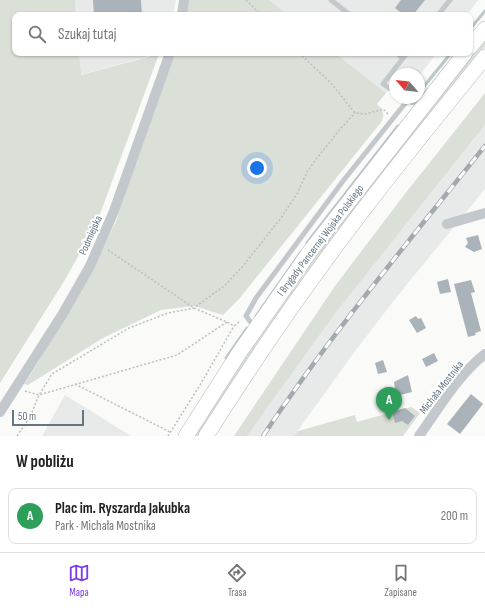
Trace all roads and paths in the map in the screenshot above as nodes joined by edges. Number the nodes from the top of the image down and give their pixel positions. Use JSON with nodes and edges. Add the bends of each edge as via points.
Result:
{"nodes":[{"id":1,"x":184,"y":0,"type":"edge"},
{"id":2,"x":246,"y":0,"type":"edge"},
{"id":3,"x":331,"y":0,"type":"edge"},
{"id":4,"x":450,"y":0,"type":"edge"},
{"id":5,"x":182,"y":12,"type":"edge"},
{"id":6,"x":258,"y":12,"type":"edge"},
{"id":7,"x":346,"y":12,"type":"edge"},
{"id":8,"x":440,"y":12,"type":"edge"},
{"id":9,"x":485,"y":29,"type":"edge"},
{"id":10,"x":473,"y":43,"type":"edge"},
{"id":11,"x":169,"y":56,"type":"edge"},
{"id":12,"x":302,"y":56,"type":"edge"},
{"id":13,"x":401,"y":56,"type":"edge"},
{"id":14,"x":463,"y":56,"type":"edge"},
{"id":15,"x":485,"y":57,"type":"edge"},
{"id":16,"x":403,"y":58,"type":"joint"},
{"id":17,"x":395,"y":68,"type":"edge"},
{"id":18,"x":389,"y":76,"type":"edge"},
{"id":19,"x":389,"y":88,"type":"edge"},
{"id":20,"x":402,"y":104,"type":"edge"},
{"id":21,"x":425,"y":104,"type":"joint"},
{"id":22,"x":355,"y":113,"type":"junction"},
{"id":23,"x":393,"y":118,"type":"junction"},
{"id":24,"x":485,"y":213,"type":"edge"},
{"id":25,"x":447,"y":224,"type":"dead end"},
{"id":26,"x":100,"y":244,"type":"junction"},
{"id":27,"x":194,"y":308,"type":"junction"},
{"id":28,"x":246,"y":316,"type":"junction"},
{"id":29,"x":226,"y":322,"type":"junction"},
{"id":30,"x":234,"y":326,"type":"junction"},
{"id":31,"x":255,"y":329,"type":"junction"},
{"id":32,"x":485,"y":354,"type":"edge"},
{"id":33,"x":74,"y":384,"type":"junction"},
{"id":34,"x":16,"y":388,"type":"junction"},
{"id":35,"x":40,"y":395,"type":"junction"},
{"id":36,"x":0,"y":411,"type":"edge"},
{"id":37,"x":170,"y":432,"type":"junction"},
{"id":38,"x":17,"y":436,"type":"edge"},
{"id":39,"x":168,"y":436,"type":"edge"},
{"id":40,"x":186,"y":436,"type":"edge"},
{"id":41,"x":206,"y":436,"type":"edge"},
{"id":42,"x":419,"y":436,"type":"edge"}],
"edges":[{"from":1,"to":5,"type":"street"},
{"from":2,"to":6,"type":"path"},
{"from":3,"to":7,"type":"lane"},
{"from":4,"to":8,"type":"lane"},
{"from":9,"to":10,"type":"main road"},
{"from":11,"to":26,"type":"street","name":"Podmiejska"},
{"from":12,"to":22,"type":"path","via":[[331,83]]},
{"from":13,"to":16,"type":"lane"},
{"from":14,"to":21,"type":"main road","name":"I Brygady Pancernej Wojska Polskiego"},
{"from":15,"to":41,"type":"main road","name":"I Brygady Pancernej Wojska Polskiego","via":[[348,229],[294,303]]},
{"from":16,"to":17,"type":"lane"},
{"from":18,"to":19,"type":"lane","via":[[383,84]]},
{"from":20,"to":23,"type":"lane"},
{"from":21,"to":31,"type":"main road","name":"I Brygady Pancernej Wojska Polskiego","via":[[311,250]]},
{"from":22,"to":23,"type":"path","via":[[366,114],[383,109]]},
{"from":22,"to":27,"type":"path","via":[[314,162],[289,206],[243,266],[224,286]]},
{"from":23,"to":28,"type":"lane","via":[[256,298]]},
{"from":24,"to":25,"type":"street"},
{"from":26,"to":27,"type":"path"},
{"from":26,"to":34,"type":"street","name":"Podmiejska","via":[[62,315]]},
{"from":27,"to":29,"type":"path"},
{"from":27,"to":35,"type":"path","via":[[168,313],[129,328],[52,374]]},
{"from":28,"to":30,"type":"path"},
{"from":28,"to":31,"type":"lane"},
{"from":29,"to":30,"type":"path"},
{"from":29,"to":33,"type":"path","via":[[177,355]]},
{"from":30,"to":37,"type":"path"},
{"from":31,"to":40,"type":"main road","name":"I Brygady Pancernej Wojska Polskiego"},
{"from":32,"to":42,"type":"street","name":"Michała Mostnika","via":[[453,388]]},
{"from":33,"to":35,"type":"path"},
{"from":33,"to":37,"type":"path"},
{"from":34,"to":35,"type":"path"},
{"from":34,"to":36,"type":"street","name":"Podmiejska"},
{"from":35,"to":38,"type":"path","via":[[30,417]]},
{"from":37,"to":39,"type":"path"}]}
